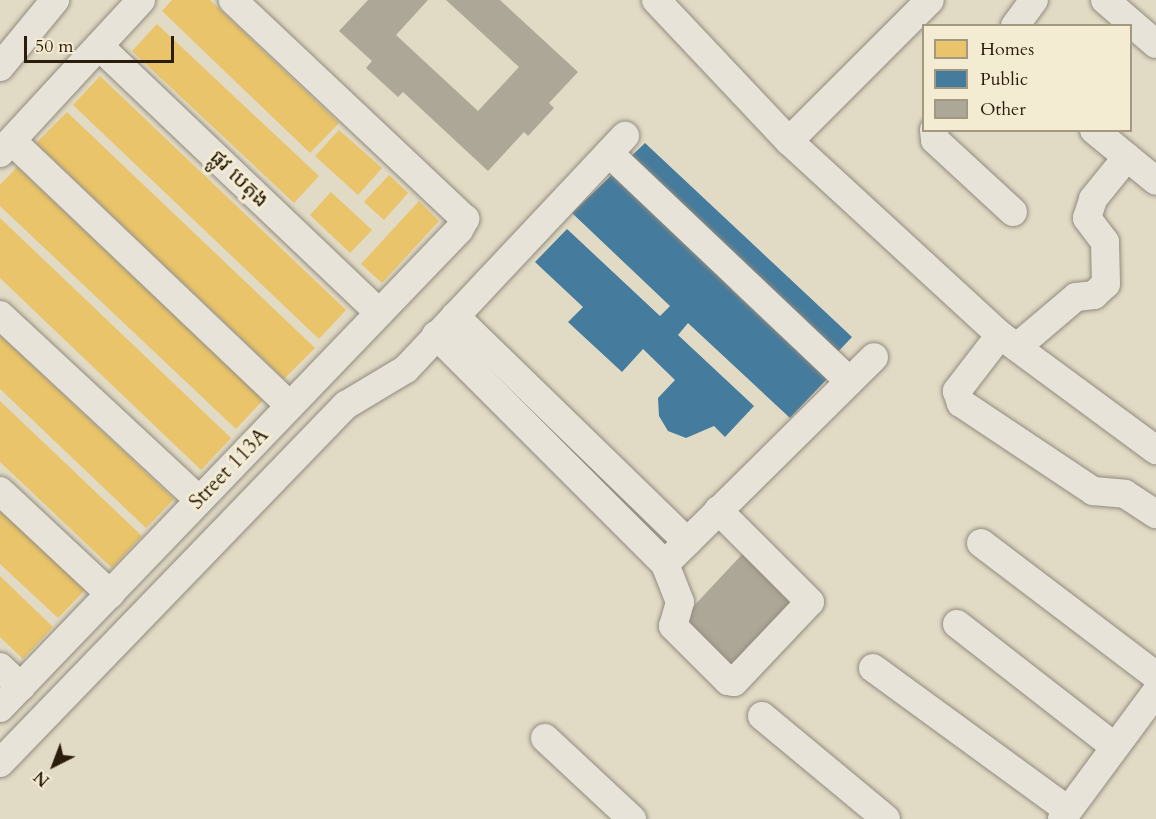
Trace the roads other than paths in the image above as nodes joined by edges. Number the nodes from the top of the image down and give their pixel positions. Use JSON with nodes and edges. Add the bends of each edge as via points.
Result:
{"nodes":[{"id":1,"x":141,"y":0,"type":"edge"},
{"id":2,"x":233,"y":0,"type":"edge"},
{"id":3,"x":930,"y":0,"type":"edge"},
{"id":4,"x":1034,"y":0,"type":"edge"},
{"id":5,"x":1105,"y":0,"type":"edge"},
{"id":6,"x":48,"y":2,"type":"edge"},
{"id":7,"x":667,"y":4,"type":"edge"},
{"id":8,"x":1016,"y":24,"type":"edge"},
{"id":9,"x":1156,"y":44,"type":"edge"},
{"id":10,"x":99,"y":46,"type":"junction"},
{"id":11,"x":0,"y":67,"type":"edge"},
{"id":12,"x":934,"y":132,"type":"edge"},
{"id":13,"x":1096,"y":132,"type":"edge"},
{"id":14,"x":789,"y":141,"type":"junction"},
{"id":15,"x":6,"y":147,"type":"edge"},
{"id":16,"x":1127,"y":157,"type":"junction"},
{"id":17,"x":1156,"y":182,"type":"edge"},
{"id":18,"x":1013,"y":212,"type":"dead end"},
{"id":19,"x":379,"y":313,"type":"junction"},
{"id":20,"x":0,"y":315,"type":"edge"},
{"id":21,"x":445,"y":325,"type":"junction"},
{"id":22,"x":1008,"y":341,"type":"junction"},
{"id":23,"x":874,"y":357,"type":"dead end"},
{"id":24,"x":849,"y":381,"type":"junction"},
{"id":25,"x":290,"y":406,"type":"junction"},
{"id":26,"x":1156,"y":450,"type":"edge"},
{"id":27,"x":0,"y":491,"type":"edge"},
{"id":28,"x":199,"y":500,"type":"junction"},
{"id":29,"x":718,"y":510,"type":"junction"},
{"id":30,"x":1156,"y":514,"type":"edge"},
{"id":31,"x":687,"y":542,"type":"junction"},
{"id":32,"x":981,"y":543,"type":"dead end"},
{"id":33,"x":666,"y":564,"type":"junction"},
{"id":34,"x":110,"y":594,"type":"junction"},
{"id":35,"x":957,"y":624,"type":"dead end"},
{"id":36,"x":0,"y":667,"type":"edge"},
{"id":37,"x":873,"y":668,"type":"dead end"},
{"id":38,"x":1156,"y":676,"type":"edge"},
{"id":39,"x":21,"y":687,"type":"junction"},
{"id":40,"x":1156,"y":692,"type":"edge"},
{"id":41,"x":0,"y":708,"type":"edge"},
{"id":42,"x":762,"y":716,"type":"dead end"},
{"id":43,"x":545,"y":738,"type":"dead end"},
{"id":44,"x":1115,"y":747,"type":"junction"},
{"id":45,"x":0,"y":763,"type":"edge"},
{"id":46,"x":1065,"y":814,"type":"edge"},
{"id":47,"x":632,"y":819,"type":"edge"},
{"id":48,"x":886,"y":819,"type":"edge"}],
"edges":[{"from":1,"to":10,"type":"street"},
{"from":2,"to":19,"type":"street","name":"Street 113A","via":[[465,219]]},
{"from":3,"to":14,"type":"street"},
{"from":4,"to":8,"type":"street"},
{"from":5,"to":9,"type":"street"},
{"from":6,"to":11,"type":"street"},
{"from":7,"to":14,"type":"street"},
{"from":10,"to":15,"type":"street"},
{"from":10,"to":19,"type":"street","name":"ផ្លូវ បេតុង"},
{"from":12,"to":18,"type":"street","via":[[935,140]]},
{"from":13,"to":16,"type":"street"},
{"from":14,"to":22,"type":"street"},
{"from":15,"to":25,"type":"street"},
{"from":16,"to":17,"type":"street"},
{"from":16,"to":22,"type":"street","via":[[1093,199],[1087,218],[1105,242],[1107,284],[1095,295],[1076,297]]},
{"from":19,"to":25,"type":"street","name":"Street 113A"},
{"from":20,"to":28,"type":"street"},
{"from":21,"to":24,"type":"street","via":[[617,144]]},
{"from":21,"to":31,"type":"street"},
{"from":21,"to":33,"type":"street"},
{"from":21,"to":45,"type":"street","via":[[406,369],[346,405]]},
{"from":22,"to":26,"type":"street"},
{"from":22,"to":30,"type":"street","via":[[957,391],[961,403],[1093,491],[1125,494]]},
{"from":23,"to":24,"type":"street"},
{"from":24,"to":29,"type":"street"},
{"from":25,"to":28,"type":"street","name":"Street 113A"},
{"from":27,"to":34,"type":"street"},
{"from":28,"to":34,"type":"street","name":"Street 113A"},
{"from":29,"to":31,"type":"street"},
{"from":29,"to":33,"type":"street","via":[[810,602],[734,682],[728,681],[673,626],[680,602]]},
{"from":31,"to":33,"type":"street"},
{"from":32,"to":38,"type":"street"},
{"from":34,"to":39,"type":"street","name":"Street 113A"},
{"from":35,"to":44,"type":"street"},
{"from":36,"to":39,"type":"street"},
{"from":37,"to":46,"type":"street"},
{"from":39,"to":41,"type":"street","name":"Street 113A"},
{"from":40,"to":44,"type":"street"},
{"from":42,"to":48,"type":"street"},
{"from":43,"to":47,"type":"street"},
{"from":44,"to":46,"type":"street"}]}
